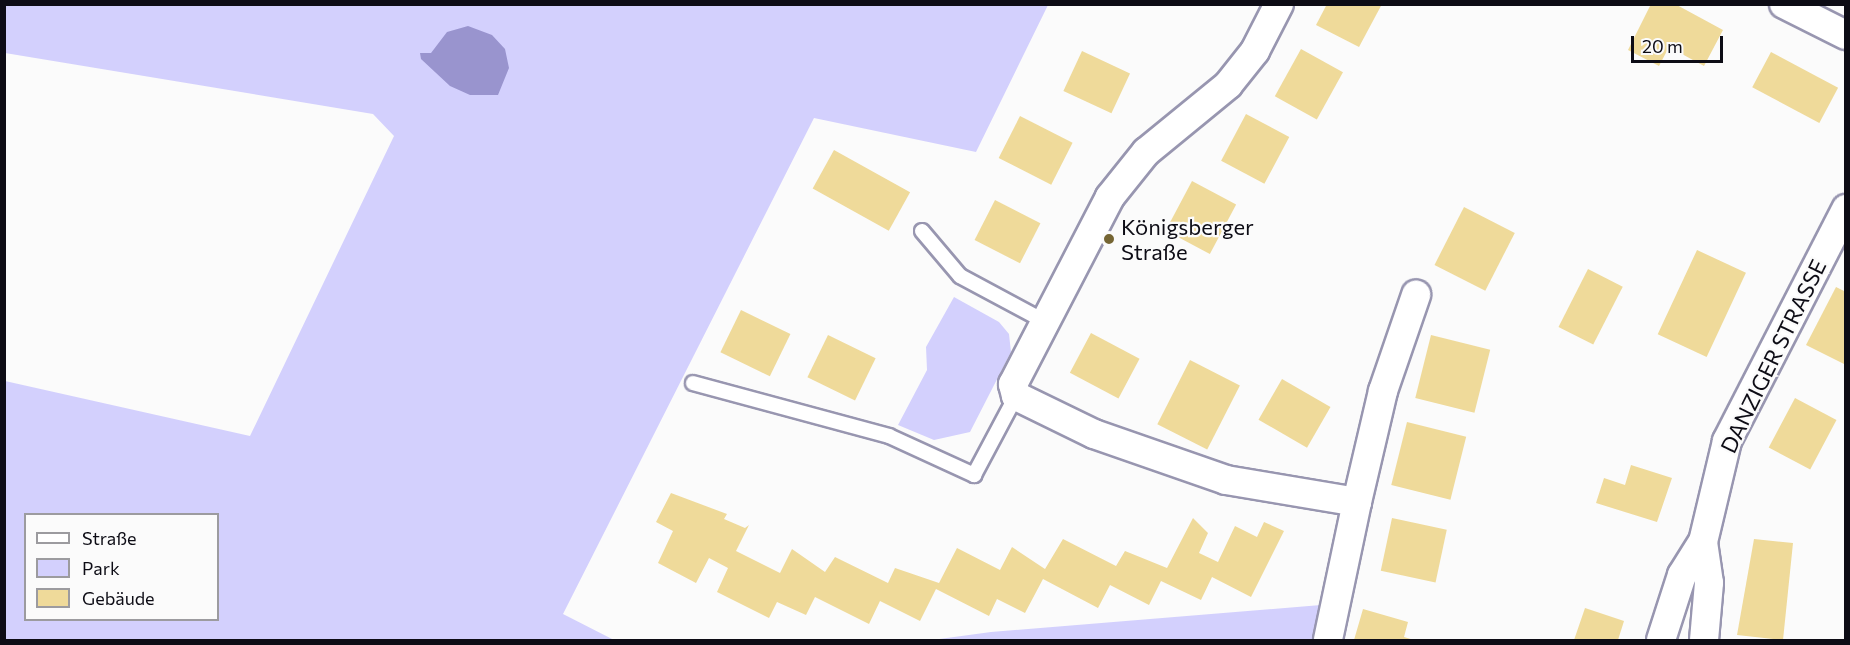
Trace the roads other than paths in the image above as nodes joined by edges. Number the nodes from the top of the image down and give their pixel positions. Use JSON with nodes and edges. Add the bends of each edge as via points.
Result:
{"nodes":[{"id":1,"x":1279,"y":4,"type":"edge"},
{"id":2,"x":1784,"y":4,"type":"edge"},
{"id":3,"x":1845,"y":35,"type":"edge"},
{"id":4,"x":1845,"y":209,"type":"edge"},
{"id":5,"x":922,"y":231,"type":"dead end"},
{"id":6,"x":1416,"y":295,"type":"dead end"},
{"id":7,"x":1044,"y":321,"type":"junction"},
{"id":8,"x":693,"y":383,"type":"dead end"},
{"id":9,"x":1016,"y":396,"type":"junction"},
{"id":10,"x":1357,"y":502,"type":"junction"},
{"id":11,"x":1703,"y":542,"type":"junction"},
{"id":12,"x":1328,"y":640,"type":"edge"},
{"id":13,"x":1661,"y":640,"type":"edge"},
{"id":14,"x":1704,"y":640,"type":"edge"}],
"edges":[{"from":1,"to":7,"type":"street","via":[[1255,51],[1228,86],[1126,173]]},
{"from":2,"to":3,"type":"street"},
{"from":4,"to":11,"type":"street","name":"DANZIGER STRASSE","via":[[1727,441]]},
{"from":5,"to":7,"type":"lane","via":[[960,276]]},
{"from":6,"to":10,"type":"street","via":[[1383,391]]},
{"from":7,"to":9,"type":"street","via":[[1013,384]]},
{"from":8,"to":9,"type":"lane","via":[[889,436],[974,475]]},
{"from":9,"to":10,"type":"street","via":[[1094,434],[1226,480]]},
{"from":10,"to":12,"type":"street"},
{"from":11,"to":13,"type":"street","name":"DANZIGER STRASSE","via":[[1682,575]]},
{"from":11,"to":14,"type":"street","name":"DANZIGER STRASSE","via":[[1709,583]]}]}
